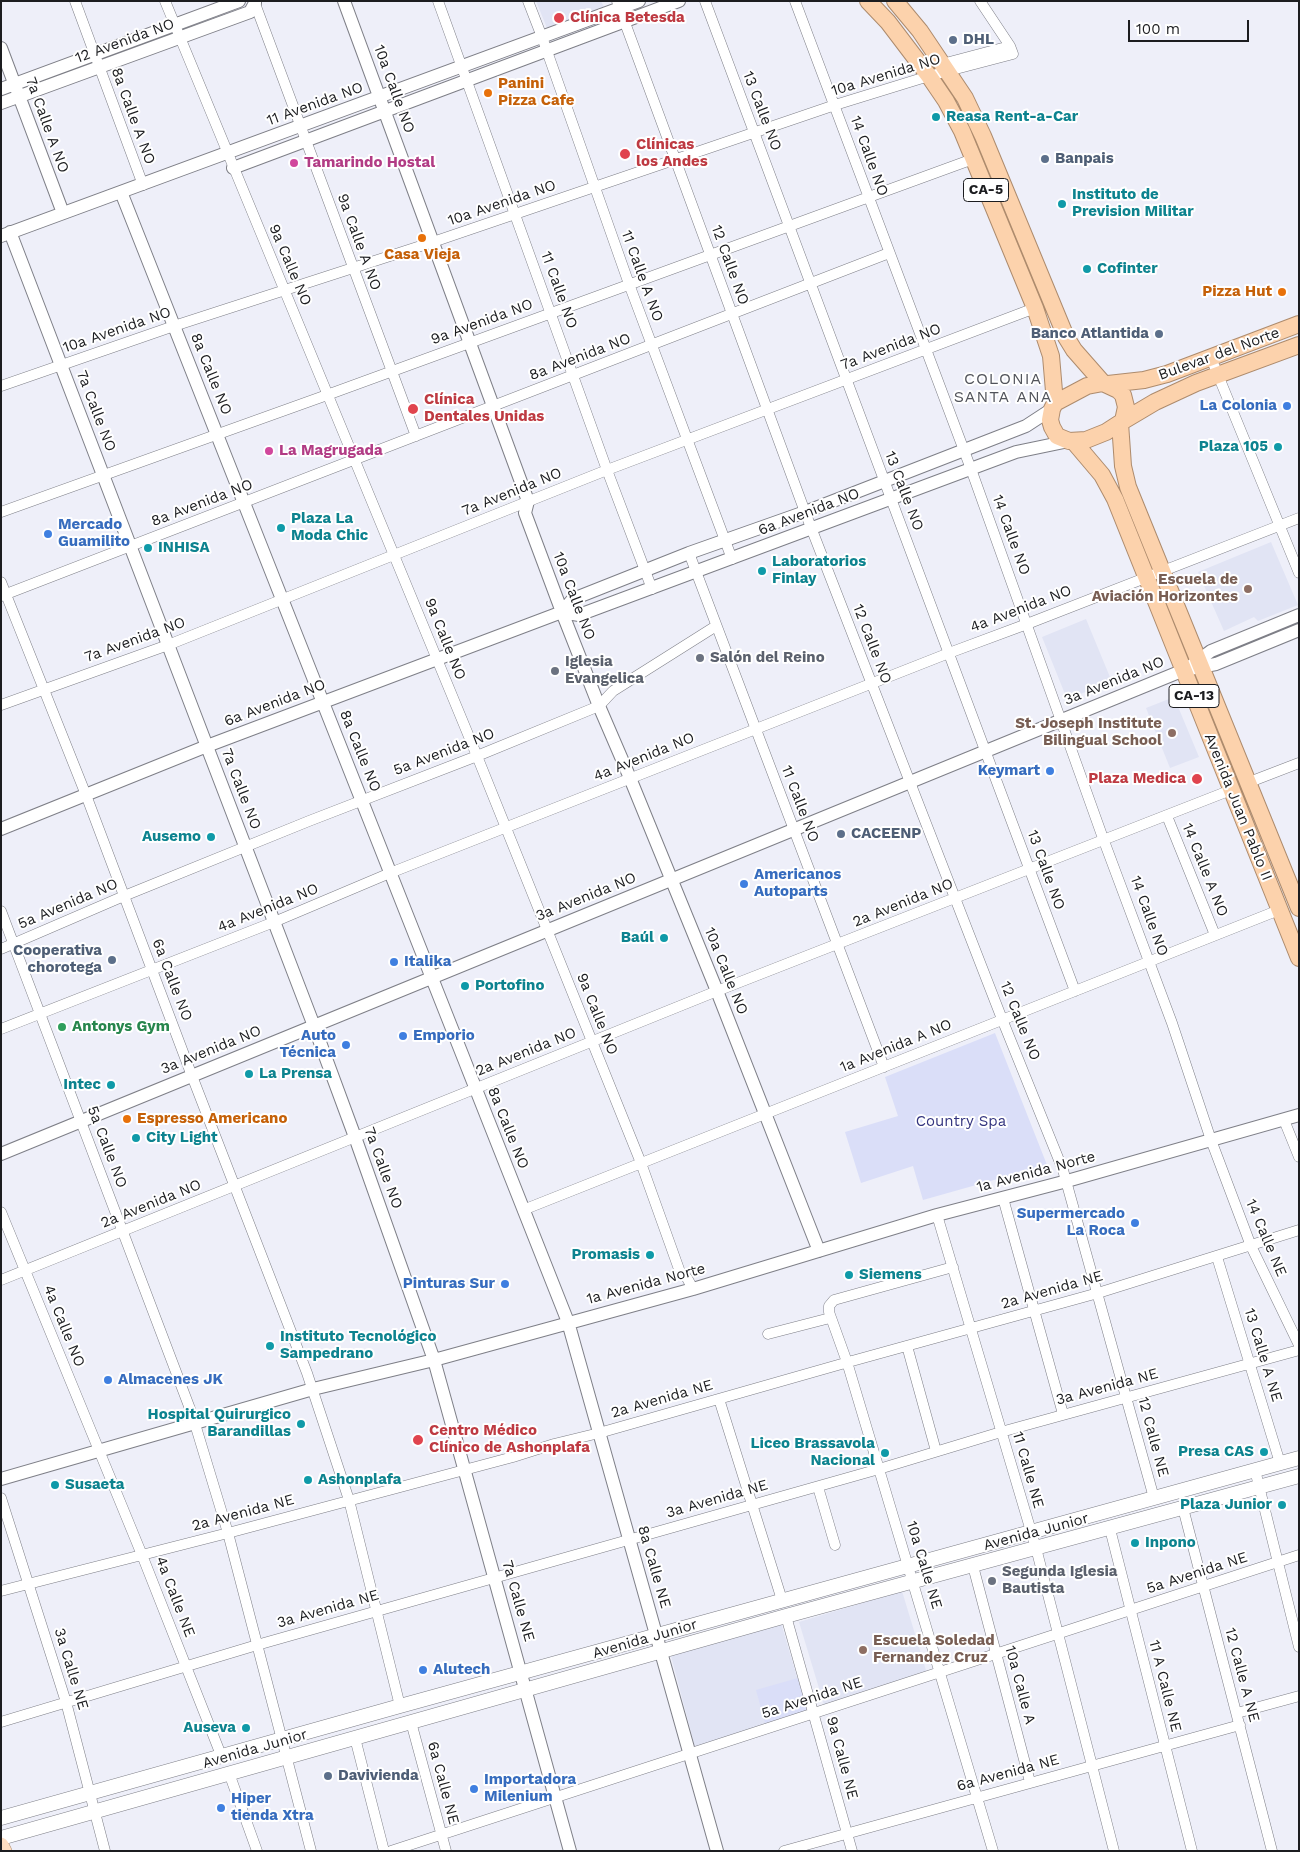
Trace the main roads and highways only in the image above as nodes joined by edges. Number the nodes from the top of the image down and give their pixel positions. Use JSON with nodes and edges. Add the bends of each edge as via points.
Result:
{"nodes":[{"id":1,"x":868,"y":1,"type":"edge"},
{"id":2,"x":895,"y":1,"type":"edge"},
{"id":3,"x":974,"y":159,"type":"junction"},
{"id":4,"x":1018,"y":222,"type":"junction"},
{"id":5,"x":1299,"y":324,"type":"edge"},
{"id":6,"x":1299,"y":345,"type":"edge"},
{"id":7,"x":1106,"y":383,"type":"junction"},
{"id":8,"x":1053,"y":406,"type":"junction"},
{"id":9,"x":1122,"y":422,"type":"junction"},
{"id":10,"x":1071,"y":441,"type":"junction"},
{"id":11,"x":1298,"y":903,"type":"edge"},
{"id":12,"x":1299,"y":958,"type":"edge"},
{"id":13,"x":1299,"y":1458,"type":"edge"},
{"id":14,"x":1299,"y":1476,"type":"edge"},
{"id":15,"x":1,"y":1818,"type":"edge"},
{"id":16,"x":1,"y":1838,"type":"edge"},
{"id":17,"x":1,"y":1845,"type":"edge"},
{"id":18,"x":4,"y":1851,"type":"edge"}],
"edges":[{"from":1,"to":3,"type":"highway","number":"CA-5","via":[[929,76],[950,108]]},
{"from":2,"to":4,"type":"highway","number":"CA-5","via":[[920,31],[965,98]]},
{"from":3,"to":4,"type":"highway","via":[[983,161],[1000,201]]},
{"from":3,"to":8,"type":"highway","number":"CA-5","via":[[1051,356]]},
{"from":4,"to":7,"type":"highway","number":"CA-5","via":[[1066,337]]},
{"from":5,"to":7,"type":"highway","name":"Bulevar del Norte","via":[[1166,374],[1144,380]]},
{"from":6,"to":9,"type":"highway","name":"Bulevar del Norte","via":[[1196,384],[1155,402]]},
{"from":7,"to":8,"type":"highway","via":[[1086,386]]},
{"from":7,"to":9,"type":"highway","number":"CA-5","via":[[1123,395],[1126,407]]},
{"from":8,"to":10,"type":"highway","number":"CA-5","via":[[1052,427],[1057,436]]},
{"from":9,"to":10,"type":"highway","via":[[1096,436]]},
{"from":9,"to":11,"type":"highway","name":"Avenida Juan Pablo II","number":"CA-13","via":[[1123,466],[1128,487]]},
{"from":10,"to":12,"type":"highway","name":"Avenida Juan Pablo II","number":"CA-13","via":[[1102,475],[1115,499]]},
{"from":13,"to":15,"type":"main road","name":"Avenida Junior"},
{"from":14,"to":16,"type":"main road","name":"Avenida Junior","via":[[660,1651]]},
{"from":17,"to":18,"type":"main road"}]}
